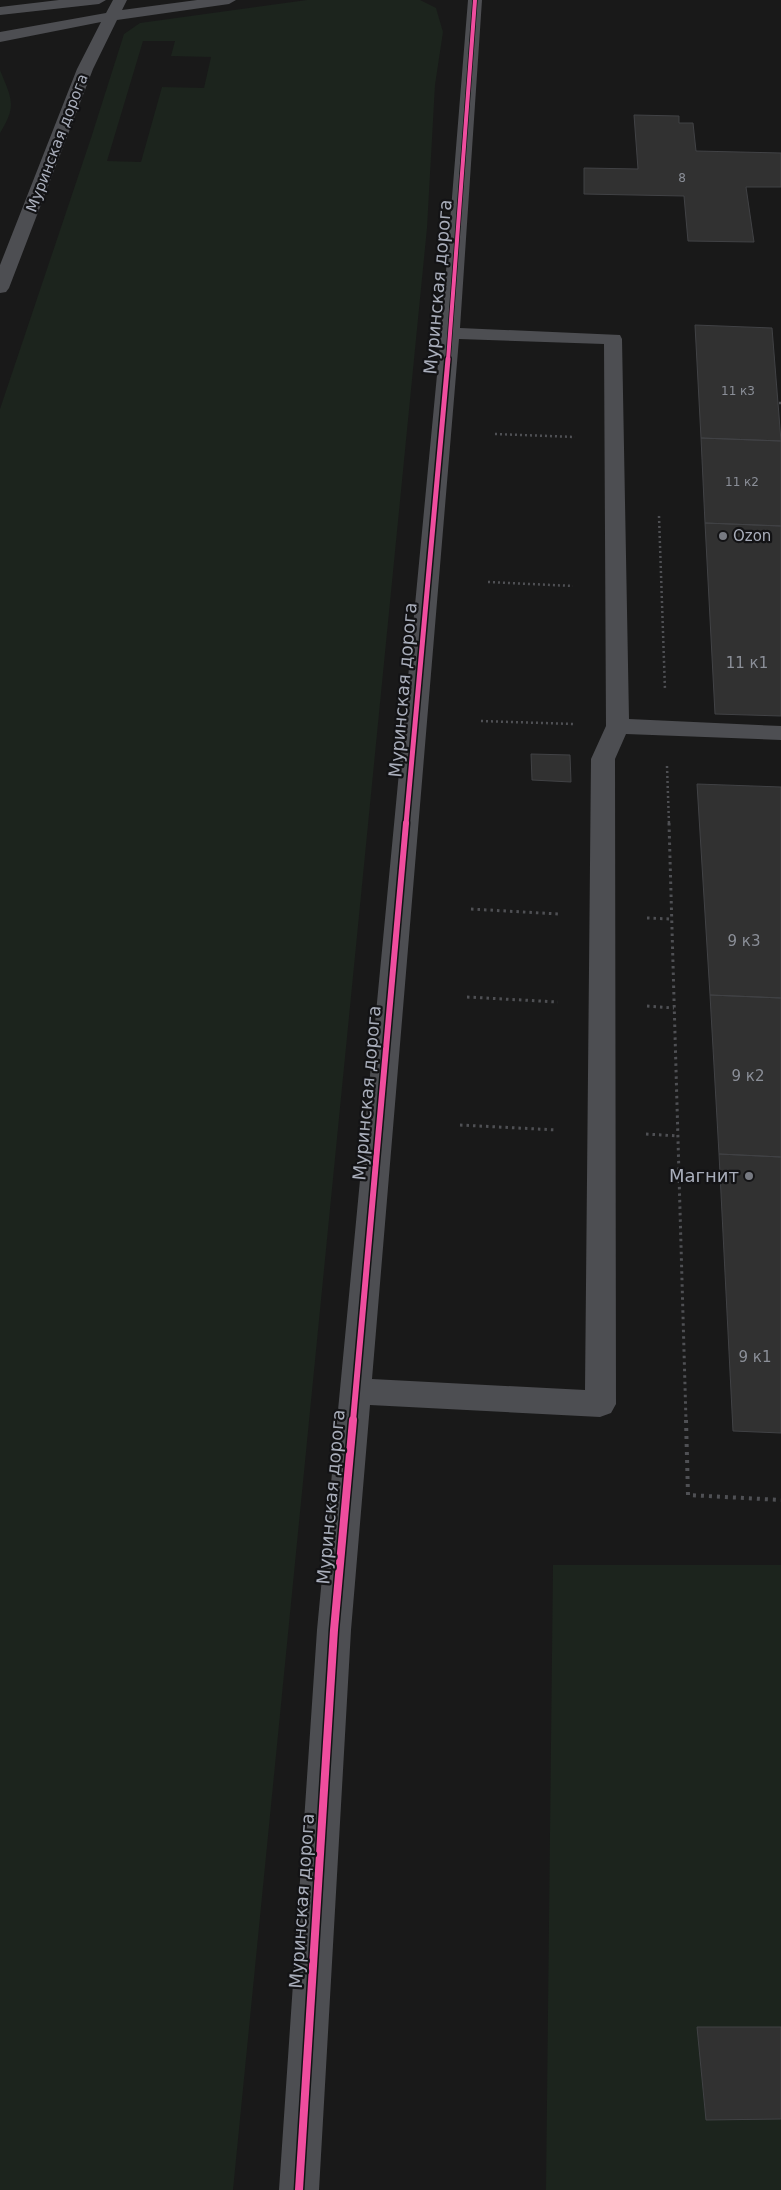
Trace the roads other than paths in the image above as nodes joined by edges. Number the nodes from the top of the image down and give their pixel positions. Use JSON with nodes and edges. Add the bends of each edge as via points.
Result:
{"nodes":[{"id":1,"x":99,"y":0,"type":"edge"},
{"id":2,"x":120,"y":0,"type":"edge"},
{"id":3,"x":229,"y":0,"type":"edge"},
{"id":4,"x":475,"y":0,"type":"edge"},
{"id":5,"x":0,"y":11,"type":"edge"},
{"id":6,"x":112,"y":16,"type":"junction"},
{"id":7,"x":0,"y":37,"type":"edge"},
{"id":8,"x":0,"y":288,"type":"edge"},
{"id":9,"x":450,"y":333,"type":"junction"},
{"id":10,"x":618,"y":726,"type":"junction"},
{"id":11,"x":781,"y":733,"type":"edge"},
{"id":12,"x":356,"y":1391,"type":"junction"},
{"id":13,"x":299,"y":2190,"type":"edge"}],
"edges":[{"from":1,"to":5,"type":"street"},
{"from":2,"to":6,"type":"street","name":"Муринская дорога"},
{"from":3,"to":6,"type":"street"},
{"from":4,"to":9,"type":"street","name":"Муринская дорога"},
{"from":6,"to":7,"type":"street"},
{"from":6,"to":8,"type":"street","name":"Муринская дорога","via":[[85,69]]},
{"from":9,"to":10,"type":"street","via":[[613,339]]},
{"from":9,"to":12,"type":"street","name":"Муринская дорога"},
{"from":10,"to":11,"type":"street"},
{"from":10,"to":12,"type":"street","via":[[604,759],[600,1404]]},
{"from":12,"to":13,"type":"street","name":"Муринская дорога","via":[[334,1630]]}]}
